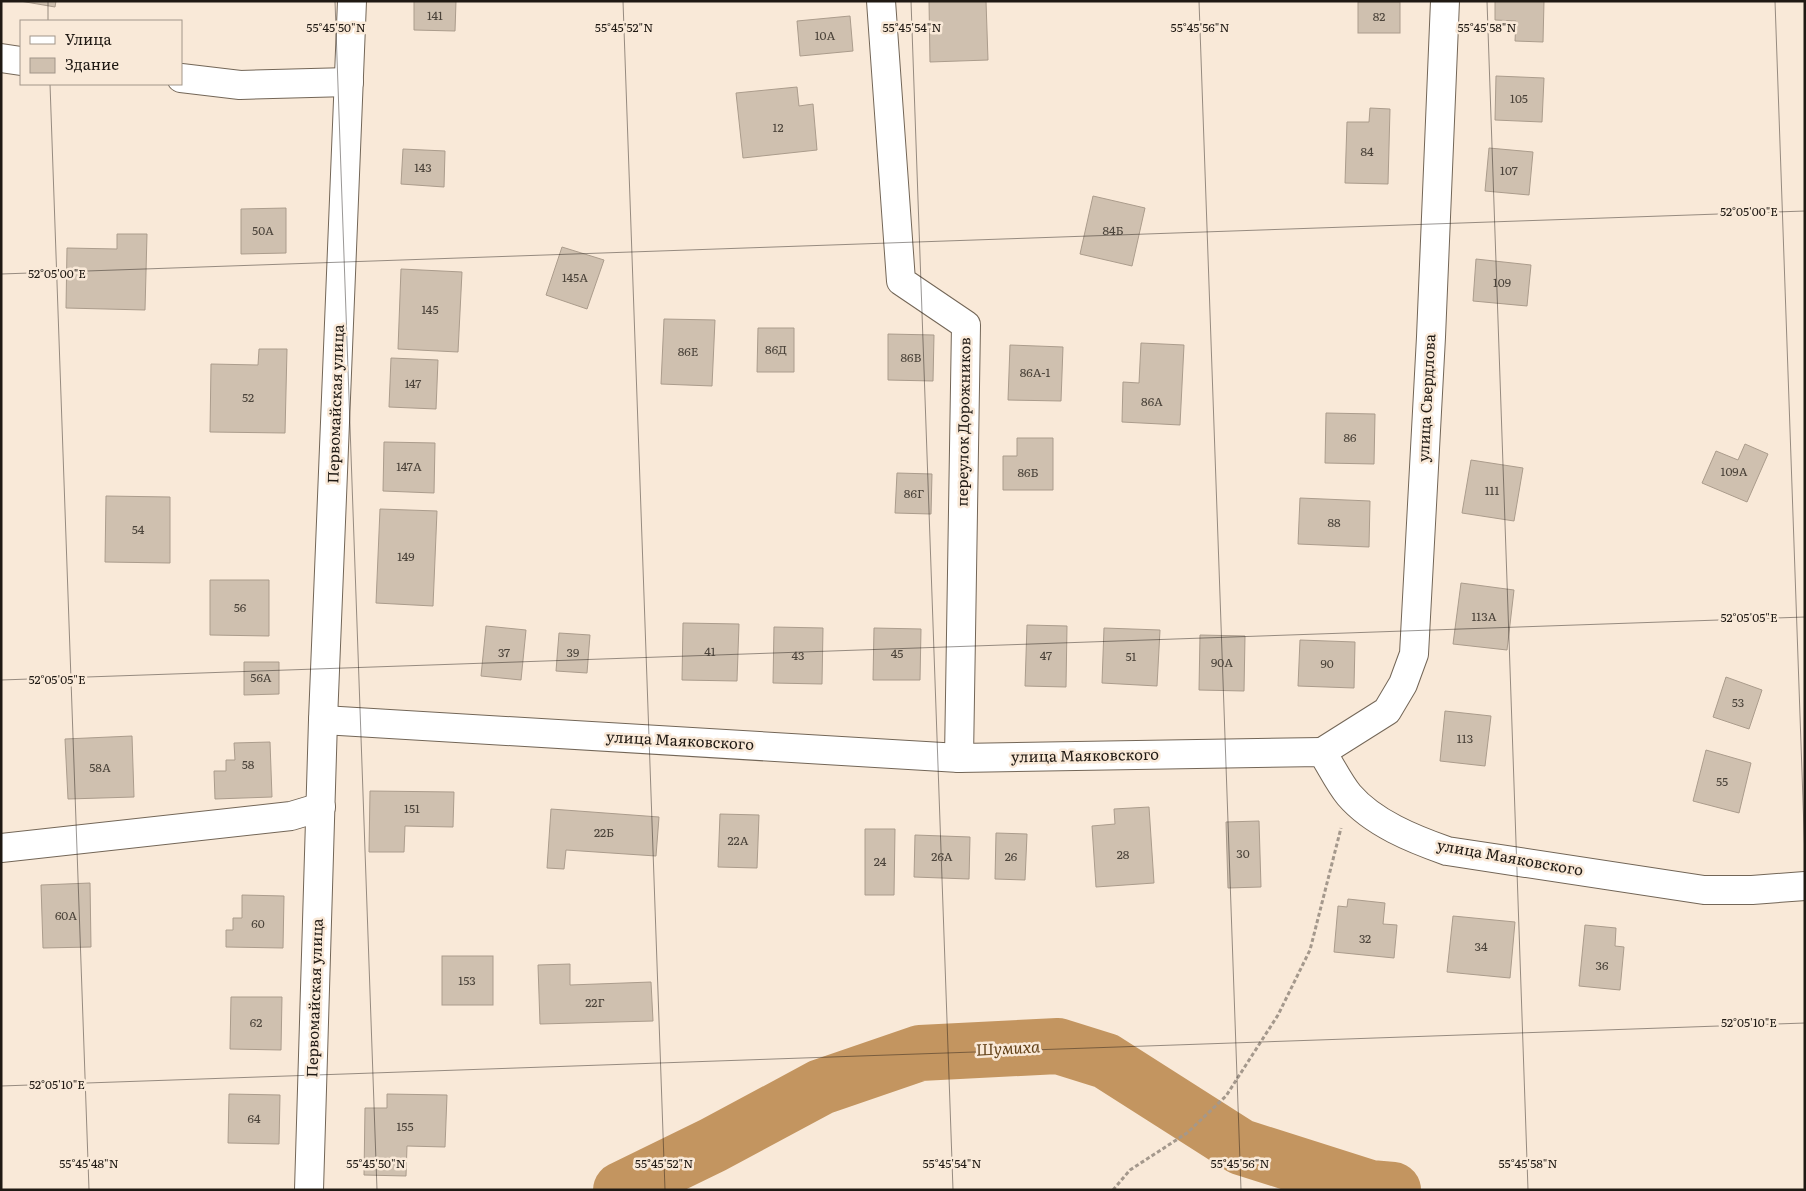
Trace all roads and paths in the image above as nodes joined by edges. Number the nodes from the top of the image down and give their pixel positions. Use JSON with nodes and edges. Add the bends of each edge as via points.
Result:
{"nodes":[{"id":1,"x":352,"y":1,"type":"edge"},
{"id":2,"x":882,"y":1,"type":"edge"},
{"id":3,"x":1445,"y":1,"type":"edge"},
{"id":4,"x":1,"y":58,"type":"edge"},
{"id":5,"x":20,"y":60,"type":"edge"},
{"id":6,"x":182,"y":78,"type":"edge"},
{"id":7,"x":349,"y":82,"type":"junction"},
{"id":8,"x":323,"y":720,"type":"junction"},
{"id":9,"x":1322,"y":752,"type":"junction"},
{"id":10,"x":959,"y":758,"type":"junction"},
{"id":11,"x":1349,"y":796,"type":"junction"},
{"id":12,"x":321,"y":807,"type":"junction"},
{"id":13,"x":1,"y":848,"type":"edge"},
{"id":14,"x":1805,"y":886,"type":"edge"},
{"id":15,"x":309,"y":1190,"type":"edge"},
{"id":16,"x":1113,"y":1190,"type":"edge"}],
"edges":[{"from":1,"to":7,"type":"street","name":"Первомайская улица"},
{"from":2,"to":10,"type":"street","name":"переулок Дорожников","via":[[901,281],[966,325]]},
{"from":3,"to":9,"type":"street","name":"улица Свердлова","via":[[1414,654],[1403,684],[1387,711]]},
{"from":4,"to":5,"type":"street"},
{"from":6,"to":7,"type":"street","via":[[240,85]]},
{"from":7,"to":8,"type":"street","name":"Первомайская улица"},
{"from":8,"to":10,"type":"street","name":"улица Маяковского"},
{"from":8,"to":12,"type":"street","name":"Первомайская улица"},
{"from":9,"to":10,"type":"street","name":"улица Маяковского"},
{"from":9,"to":11,"type":"street","name":"улица Маяковского"},
{"from":11,"to":14,"type":"street","name":"улица Маяковского","via":[[1373,816],[1412,838],[1447,851],[1704,890]]},
{"from":11,"to":16,"type":"path","via":[[1310,950],[1278,1015],[1226,1096],[1187,1133],[1130,1170]]},
{"from":12,"to":13,"type":"street","via":[[291,816]]},
{"from":12,"to":15,"type":"street","name":"Первомайская улица"}]}
